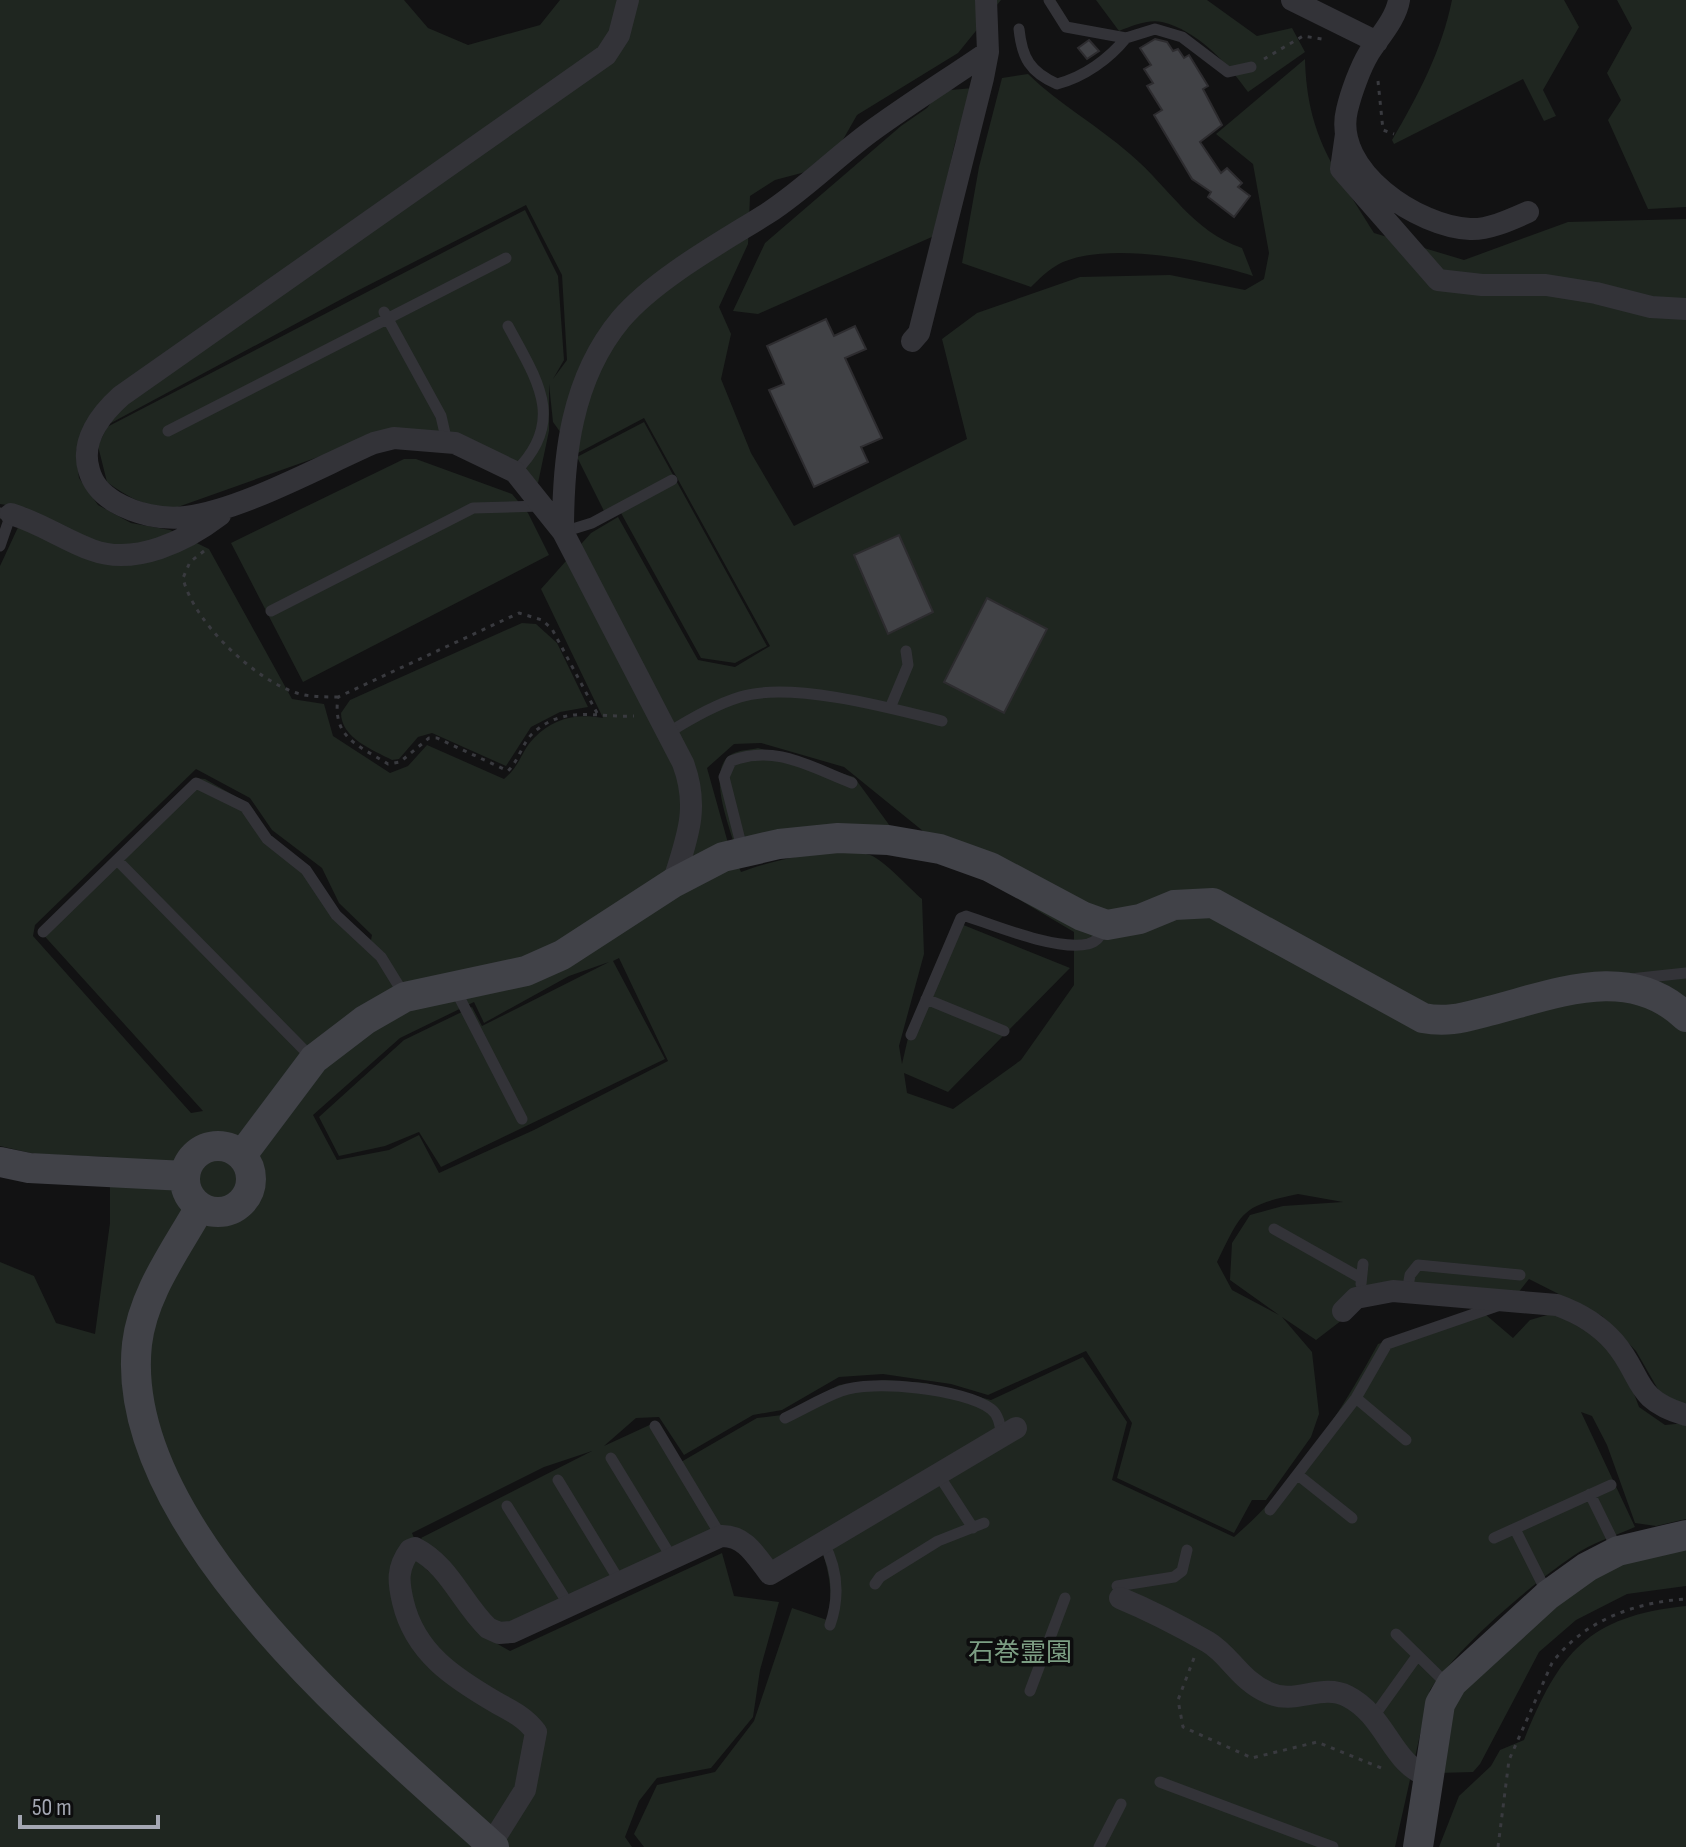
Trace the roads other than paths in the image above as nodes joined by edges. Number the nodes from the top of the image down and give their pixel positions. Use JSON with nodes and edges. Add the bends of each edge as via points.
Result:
{"nodes":[{"id":1,"x":628,"y":0,"type":"edge"},
{"id":2,"x":986,"y":0,"type":"edge"},
{"id":3,"x":1049,"y":0,"type":"edge"},
{"id":4,"x":1292,"y":0,"type":"edge"},
{"id":5,"x":1399,"y":0,"type":"edge"},
{"id":6,"x":1019,"y":29,"type":"dead end"},
{"id":7,"x":1126,"y":38,"type":"junction"},
{"id":8,"x":1372,"y":49,"type":"junction"},
{"id":9,"x":988,"y":52,"type":"junction"},
{"id":10,"x":1251,"y":67,"type":"road end"},
{"id":11,"x":1346,"y":134,"type":"junction"},
{"id":12,"x":1528,"y":212,"type":"dead end"},
{"id":13,"x":506,"y":258,"type":"dead end"},
{"id":14,"x":1686,"y":309,"type":"edge"},
{"id":15,"x":386,"y":316,"type":"junction"},
{"id":16,"x":508,"y":326,"type":"dead end"},
{"id":17,"x":912,"y":341,"type":"dead end"},
{"id":18,"x":168,"y":431,"type":"dead end"},
{"id":19,"x":447,"y":442,"type":"junction"},
{"id":20,"x":515,"y":472,"type":"junction"},
{"id":21,"x":672,"y":480,"type":"dead end"},
{"id":22,"x":237,"y":502,"type":"junction"},
{"id":23,"x":545,"y":506,"type":"junction"},
{"id":24,"x":6,"y":514,"type":"edge"},
{"id":25,"x":563,"y":532,"type":"junction"},
{"id":26,"x":0,"y":546,"type":"edge"},
{"id":27,"x":271,"y":611,"type":"dead end"},
{"id":28,"x":906,"y":651,"type":"dead end"},
{"id":29,"x":890,"y":708,"type":"junction"},
{"id":30,"x":942,"y":721,"type":"dead end"},
{"id":31,"x":663,"y":724,"type":"junction"},
{"id":32,"x":852,"y":783,"type":"dead end"},
{"id":33,"x":744,"y":853,"type":"junction"},
{"id":34,"x":117,"y":860,"type":"junction"},
{"id":35,"x":673,"y":883,"type":"junction"},
{"id":36,"x":1107,"y":925,"type":"junction"},
{"id":37,"x":43,"y":932,"type":"dead end"},
{"id":38,"x":1686,"y":973,"type":"edge"},
{"id":39,"x":1614,"y":984,"type":"junction"},
{"id":40,"x":453,"y":985,"type":"junction"},
{"id":41,"x":405,"y":997,"type":"junction"},
{"id":42,"x":926,"y":999,"type":"junction"},
{"id":43,"x":1686,"y":1017,"type":"edge"},
{"id":44,"x":1004,"y":1031,"type":"dead end"},
{"id":45,"x":911,"y":1035,"type":"dead end"},
{"id":46,"x":314,"y":1059,"type":"junction"},
{"id":47,"x":522,"y":1119,"type":"dead end"},
{"id":48,"x":242,"y":1155,"type":"junction"},
{"id":49,"x":0,"y":1162,"type":"edge"},
{"id":50,"x":185,"y":1176,"type":"junction"},
{"id":51,"x":200,"y":1207,"type":"junction"},
{"id":52,"x":1274,"y":1229,"type":"dead end"},
{"id":53,"x":1363,"y":1264,"type":"dead end"},
{"id":54,"x":1520,"y":1275,"type":"dead end"},
{"id":55,"x":1361,"y":1286,"type":"junction"},
{"id":56,"x":1407,"y":1292,"type":"junction"},
{"id":57,"x":1508,"y":1300,"type":"junction"},
{"id":58,"x":1343,"y":1311,"type":"dead end"},
{"id":59,"x":1356,"y":1398,"type":"junction"},
{"id":60,"x":1686,"y":1415,"type":"edge"},
{"id":61,"x":785,"y":1418,"type":"dead end"},
{"id":62,"x":655,"y":1426,"type":"dead end"},
{"id":63,"x":1009,"y":1432,"type":"joint"},
{"id":64,"x":1406,"y":1440,"type":"dead end"},
{"id":65,"x":611,"y":1458,"type":"dead end"},
{"id":66,"x":938,"y":1474,"type":"junction"},
{"id":67,"x":1298,"y":1475,"type":"junction"},
{"id":68,"x":558,"y":1480,"type":"dead end"},
{"id":69,"x":1611,"y":1485,"type":"dead end"},
{"id":70,"x":1590,"y":1494,"type":"junction"},
{"id":71,"x":507,"y":1506,"type":"dead end"},
{"id":72,"x":1270,"y":1510,"type":"dead end"},
{"id":73,"x":1352,"y":1518,"type":"dead end"},
{"id":74,"x":1515,"y":1529,"type":"junction"},
{"id":75,"x":1686,"y":1535,"type":"edge"},
{"id":76,"x":721,"y":1536,"type":"junction"},
{"id":77,"x":1494,"y":1538,"type":"dead end"},
{"id":78,"x":823,"y":1542,"type":"junction"},
{"id":79,"x":1187,"y":1550,"type":"dead end"},
{"id":80,"x":1618,"y":1551,"type":"junction"},
{"id":81,"x":672,"y":1558,"type":"junction"},
{"id":82,"x":620,"y":1582,"type":"junction"},
{"id":83,"x":875,"y":1584,"type":"dead end"},
{"id":84,"x":1119,"y":1592,"type":"joint"},
{"id":85,"x":1548,"y":1595,"type":"junction"},
{"id":86,"x":1065,"y":1598,"type":"dead end"},
{"id":87,"x":569,"y":1605,"type":"junction"},
{"id":88,"x":830,"y":1625,"type":"dead end"},
{"id":89,"x":1396,"y":1634,"type":"dead end"},
{"id":90,"x":1417,"y":1656,"type":"junction"},
{"id":91,"x":1450,"y":1687,"type":"junction"},
{"id":92,"x":1030,"y":1691,"type":"dead end"},
{"id":93,"x":1374,"y":1716,"type":"junction"},
{"id":94,"x":1419,"y":1771,"type":"junction"},
{"id":95,"x":1160,"y":1782,"type":"dead end"},
{"id":96,"x":1121,"y":1804,"type":"dead end"},
{"id":97,"x":492,"y":1846,"type":"edge"},
{"id":98,"x":1419,"y":1846,"type":"edge"},
{"id":99,"x":1099,"y":1847,"type":"edge"},
{"id":100,"x":1333,"y":1847,"type":"edge"}],
"edges":[{"from":1,"to":22,"type":"street","via":[[619,35],[606,55],[105,410],[87,447],[91,478],[101,493],[140,514],[161,516],[186,517]]},
{"from":2,"to":9,"type":"street"},
{"from":3,"to":7,"type":"lane","via":[[1066,27]]},
{"from":4,"to":8,"type":"street"},
{"from":5,"to":8,"type":"street"},
{"from":6,"to":7,"type":"lane","via":[[1026,62],[1034,73],[1057,84],[1074,80]]},
{"from":7,"to":10,"type":"lane","via":[[1155,29],[1182,37],[1228,72]]},
{"from":8,"to":11,"type":"street","via":[[1346,112]]},
{"from":9,"to":17,"type":"street","via":[[919,333]]},
{"from":9,"to":25,"type":"street","via":[[872,130],[768,212],[716,243],[621,319],[580,396],[566,449]]},
{"from":11,"to":12,"type":"street","via":[[1361,166],[1389,198],[1419,217],[1444,227],[1475,230]]},
{"from":11,"to":14,"type":"street","via":[[1341,169],[1438,280],[1546,285]]},
{"from":13,"to":15,"type":"lane"},
{"from":15,"to":18,"type":"lane"},
{"from":15,"to":19,"type":"lane","via":[[441,416]]},
{"from":16,"to":20,"type":"lane","via":[[541,390],[545,421],[534,453]]},
{"from":19,"to":20,"type":"street"},
{"from":19,"to":22,"type":"street","via":[[394,438],[374,443]]},
{"from":20,"to":23,"type":"street"},
{"from":21,"to":25,"type":"lane","via":[[592,523]]},
{"from":22,"to":24,"type":"street","via":[[164,547],[124,556],[88,549],[62,533]]},
{"from":23,"to":25,"type":"street"},
{"from":23,"to":27,"type":"lane","via":[[473,508]]},
{"from":24,"to":26,"type":"lane"},
{"from":25,"to":31,"type":"street"},
{"from":28,"to":29,"type":"lane","via":[[908,665]]},
{"from":29,"to":30,"type":"lane"},
{"from":29,"to":31,"type":"lane","via":[[776,692],[741,696]]},
{"from":31,"to":35,"type":"street","via":[[693,788],[691,826]]},
{"from":32,"to":33,"type":"lane","via":[[774,753],[731,761],[724,777]]},
{"from":33,"to":35,"type":"street","via":[[723,857]]},
{"from":33,"to":36,"type":"street","via":[[838,838],[940,849],[990,867]]},
{"from":34,"to":37,"type":"lane"},
{"from":34,"to":41,"type":"lane","via":[[196,783],[205,784],[245,807],[267,839],[306,870],[344,924],[381,957]]},
{"from":34,"to":46,"type":"lane"},
{"from":35,"to":40,"type":"street","via":[[562,955],[526,971]]},
{"from":36,"to":39,"type":"street","via":[[1174,905],[1213,903],[1403,1009],[1441,1022]]},
{"from":36,"to":42,"type":"lane","via":[[1098,940],[1065,944],[961,918]]},
{"from":38,"to":39,"type":"lane","via":[[1645,975]]},
{"from":39,"to":43,"type":"street","via":[[1636,987]]},
{"from":40,"to":41,"type":"street"},
{"from":40,"to":47,"type":"lane"},
{"from":41,"to":46,"type":"street","via":[[337,1038]]},
{"from":42,"to":44,"type":"lane"},
{"from":42,"to":45,"type":"lane"},
{"from":46,"to":48,"type":"street"},
{"from":48,"to":50,"type":"street","via":[[225,1146],[206,1148],[191,1159]]},
{"from":48,"to":51,"type":"street","via":[[251,1174],[247,1195],[221,1212]]},
{"from":49,"to":50,"type":"street"},
{"from":50,"to":51,"type":"street","via":[[189,1194]]},
{"from":51,"to":97,"type":"street","via":[[156,1283],[137,1343],[136,1393],[148,1443],[179,1507],[245,1603],[325,1692]]},
{"from":52,"to":55,"type":"lane"},
{"from":53,"to":55,"type":"lane"},
{"from":54,"to":56,"type":"lane","via":[[1418,1265]]},
{"from":55,"to":56,"type":"street"},
{"from":55,"to":58,"type":"street"},
{"from":56,"to":57,"type":"street"},
{"from":57,"to":59,"type":"lane","via":[[1387,1344]]},
{"from":57,"to":60,"type":"street","via":[[1575,1311],[1616,1344],[1648,1397]]},
{"from":59,"to":64,"type":"lane"},
{"from":59,"to":67,"type":"lane"},
{"from":61,"to":63,"type":"lane","via":[[842,1390],[896,1384],[986,1406]]},
{"from":62,"to":76,"type":"lane"},
{"from":63,"to":66,"type":"street"},
{"from":65,"to":81,"type":"lane"},
{"from":66,"to":78,"type":"street"},
{"from":66,"to":83,"type":"lane","via":[[978,1526],[938,1541]]},
{"from":67,"to":72,"type":"lane"},
{"from":67,"to":73,"type":"lane"},
{"from":68,"to":82,"type":"lane"},
{"from":69,"to":70,"type":"lane"},
{"from":70,"to":74,"type":"lane"},
{"from":70,"to":80,"type":"lane"},
{"from":71,"to":87,"type":"lane"},
{"from":74,"to":77,"type":"lane"},
{"from":74,"to":85,"type":"lane"},
{"from":75,"to":80,"type":"street"},
{"from":76,"to":78,"type":"street","via":[[734,1535],[744,1542],[770,1574]]},
{"from":76,"to":81,"type":"street"},
{"from":78,"to":88,"type":"lane","via":[[834,1562],[836,1584]]},
{"from":79,"to":84,"type":"lane","via":[[1182,1571],[1174,1577]]},
{"from":80,"to":85,"type":"street"},
{"from":81,"to":82,"type":"street"},
{"from":82,"to":87,"type":"street"},
{"from":84,"to":93,"type":"street","via":[[1210,1643],[1244,1679],[1267,1693],[1293,1697],[1330,1691],[1346,1695]]},
{"from":85,"to":91,"type":"street"},
{"from":86,"to":92,"type":"lane"},
{"from":87,"to":97,"type":"street","via":[[499,1633],[479,1619],[443,1568],[425,1553],[410,1550],[398,1571],[407,1619],[422,1645],[441,1667],[536,1732],[525,1790]]},
{"from":89,"to":90,"type":"lane"},
{"from":90,"to":91,"type":"lane"},
{"from":90,"to":93,"type":"lane"},
{"from":91,"to":94,"type":"street"},
{"from":93,"to":94,"type":"street"},
{"from":94,"to":98,"type":"street"},
{"from":95,"to":100,"type":"lane"},
{"from":96,"to":99,"type":"lane"}]}
